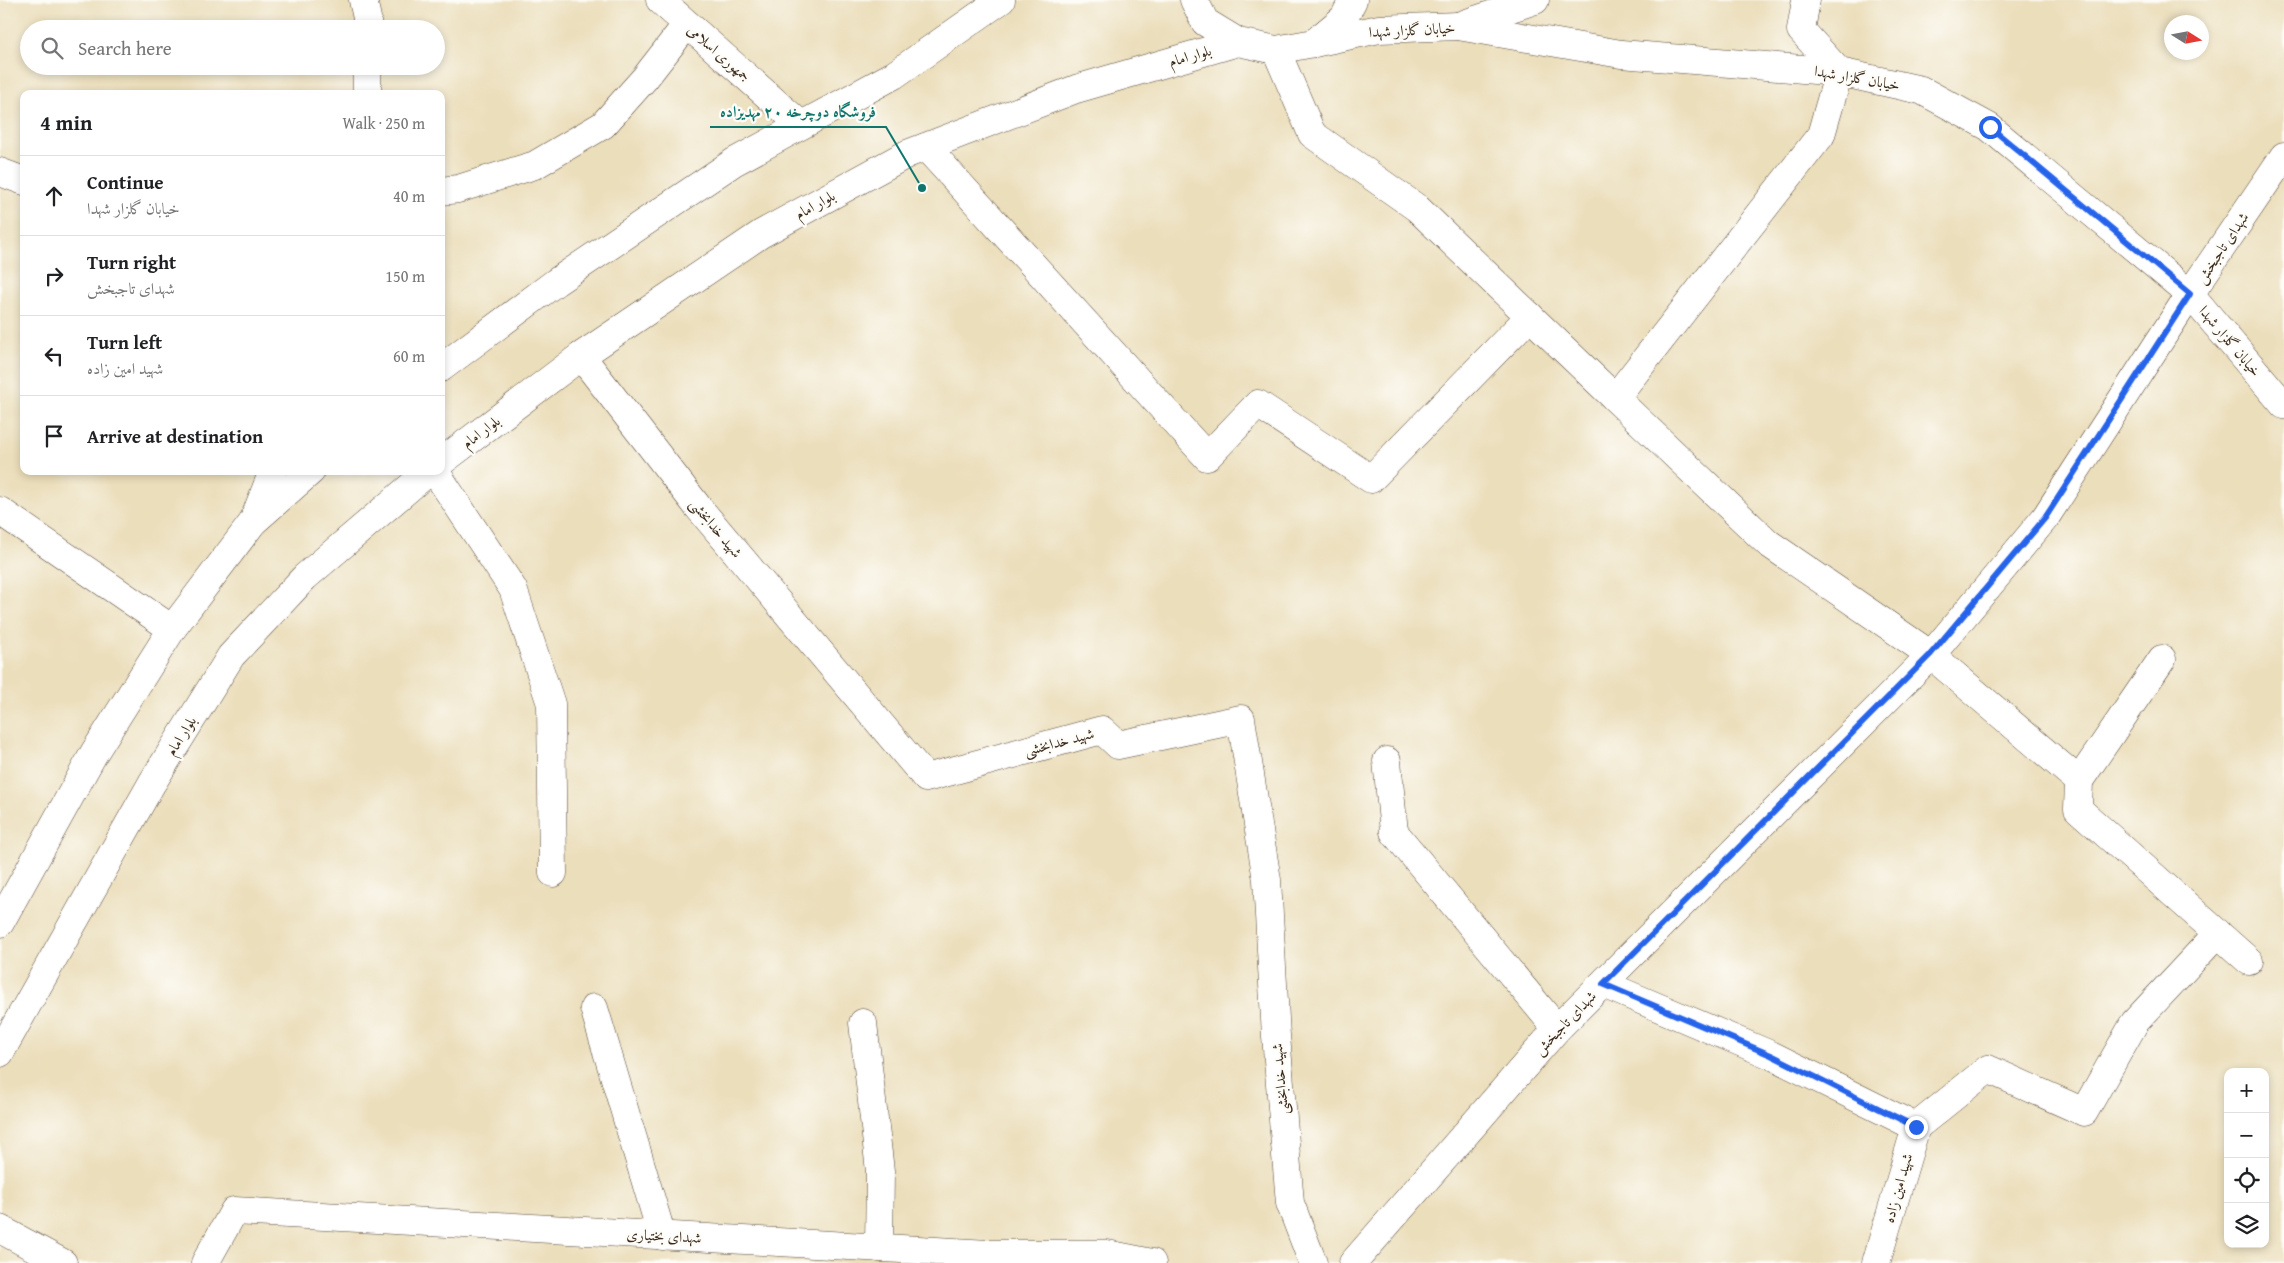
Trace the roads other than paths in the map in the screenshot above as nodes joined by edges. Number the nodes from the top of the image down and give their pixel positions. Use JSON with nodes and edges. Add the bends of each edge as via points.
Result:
{"nodes":[{"id":1,"x":363,"y":0,"type":"edge"},
{"id":2,"x":660,"y":0,"type":"edge"},
{"id":3,"x":1001,"y":0,"type":"edge"},
{"id":4,"x":1194,"y":0,"type":"edge"},
{"id":5,"x":1353,"y":0,"type":"edge"},
{"id":6,"x":1534,"y":0,"type":"edge"},
{"id":7,"x":1806,"y":0,"type":"edge"},
{"id":8,"x":367,"y":20,"type":"edge"},
{"id":9,"x":687,"y":24,"type":"junction"},
{"id":10,"x":1458,"y":26,"type":"junction"},
{"id":11,"x":1238,"y":42,"type":"junction"},
{"id":12,"x":1314,"y":43,"type":"junction"},
{"id":13,"x":1276,"y":50,"type":"junction"},
{"id":14,"x":1838,"y":72,"type":"junction"},
{"id":15,"x":367,"y":75,"type":"edge"},
{"id":16,"x":367,"y":90,"type":"edge"},
{"id":17,"x":801,"y":125,"type":"junction"},
{"id":18,"x":926,"y":147,"type":"junction"},
{"id":19,"x":2284,"y":156,"type":"edge"},
{"id":20,"x":0,"y":172,"type":"edge"},
{"id":21,"x":20,"y":179,"type":"edge"},
{"id":22,"x":445,"y":191,"type":"edge"},
{"id":23,"x":2190,"y":294,"type":"junction"},
{"id":24,"x":1530,"y":316,"type":"junction"},
{"id":25,"x":581,"y":356,"type":"junction"},
{"id":26,"x":445,"y":365,"type":"edge"},
{"id":27,"x":1615,"y":398,"type":"junction"},
{"id":28,"x":2284,"y":405,"type":"edge"},
{"id":29,"x":445,"y":459,"type":"edge"},
{"id":30,"x":271,"y":475,"type":"edge"},
{"id":31,"x":306,"y":475,"type":"edge"},
{"id":32,"x":424,"y":475,"type":"edge"},
{"id":33,"x":438,"y":475,"type":"edge"},
{"id":34,"x":0,"y":511,"type":"edge"},
{"id":35,"x":252,"y":522,"type":"junction"},
{"id":36,"x":172,"y":629,"type":"junction"},
{"id":37,"x":1930,"y":655,"type":"junction"},
{"id":38,"x":2162,"y":659,"type":"dead end"},
{"id":39,"x":1388,"y":761,"type":"dead end"},
{"id":40,"x":2079,"y":781,"type":"junction"},
{"id":41,"x":553,"y":873,"type":"dead end"},
{"id":42,"x":0,"y":923,"type":"edge"},
{"id":43,"x":2218,"y":933,"type":"junction"},
{"id":44,"x":2249,"y":961,"type":"dead end"},
{"id":45,"x":1603,"y":984,"type":"junction"},
{"id":46,"x":594,"y":1008,"type":"dead end"},
{"id":47,"x":863,"y":1023,"type":"dead end"},
{"id":48,"x":1557,"y":1029,"type":"junction"},
{"id":49,"x":0,"y":1053,"type":"edge"},
{"id":50,"x":1916,"y":1127,"type":"junction"},
{"id":51,"x":0,"y":1229,"type":"edge"},
{"id":52,"x":662,"y":1236,"type":"junction"},
{"id":53,"x":879,"y":1248,"type":"junction"},
{"id":54,"x":806,"y":1253,"type":"edge"},
{"id":55,"x":992,"y":1258,"type":"edge"},
{"id":56,"x":63,"y":1263,"type":"edge"},
{"id":57,"x":205,"y":1263,"type":"edge"},
{"id":58,"x":1152,"y":1263,"type":"edge"},
{"id":59,"x":1313,"y":1263,"type":"edge"},
{"id":60,"x":1353,"y":1263,"type":"edge"},
{"id":61,"x":1876,"y":1263,"type":"edge"}],
"edges":[{"from":1,"to":8,"type":"street"},
{"from":2,"to":9,"type":"street","name":"جمهوری اسلامی"},
{"from":3,"to":17,"type":"street","via":[[894,74]]},
{"from":4,"to":11,"type":"street","via":[[1205,22]]},
{"from":5,"to":12,"type":"street","via":[[1344,18]]},
{"from":6,"to":10,"type":"street"},
{"from":7,"to":14,"type":"street","via":[[1802,30]]},
{"from":9,"to":17,"type":"street","name":"جمهوری اسلامی"},
{"from":9,"to":22,"type":"street","via":[[603,125],[535,165]]},
{"from":10,"to":12,"type":"street","name":"خیابان گلزار شهدا","via":[[1379,29]]},
{"from":10,"to":14,"type":"street","name":"خیابان گلزار شهدا","via":[[1621,54]]},
{"from":11,"to":13,"type":"street"},
{"from":11,"to":18,"type":"street","name":"بلوار امام","via":[[1076,89]]},
{"from":12,"to":13,"type":"street","name":"خیابان گلزار شهدا"},
{"from":13,"to":24,"type":"street","via":[[1312,134],[1417,208]]},
{"from":14,"to":23,"type":"street","name":"خیابان گلزار شهدا","via":[[1921,90],[1990,127]]},
{"from":14,"to":27,"type":"street","via":[[1822,135]]},
{"from":15,"to":16,"type":"street"},
{"from":17,"to":26,"type":"street","via":[[734,162],[588,260]]},
{"from":18,"to":24,"type":"street","via":[[1207,457],[1258,404],[1371,479]]},
{"from":18,"to":25,"type":"street","name":"بلوار امام","via":[[907,154],[761,234]]},
{"from":19,"to":23,"type":"street","name":"شهدای تاجبخش"},
{"from":20,"to":21,"type":"street"},
{"from":23,"to":28,"type":"street","name":"خیابان گلزار شهدا"},
{"from":23,"to":37,"type":"street","name":"شهدای تاجبخش","via":[[2045,518]]},
{"from":24,"to":27,"type":"street"},
{"from":25,"to":29,"type":"street","name":"بلوار امام"},
{"from":25,"to":59,"type":"street","name":"شهید خدابخشی","via":[[698,507],[926,778],[1102,730],[1118,746],[1241,719],[1267,880],[1290,1204]]},
{"from":27,"to":37,"type":"street","via":[[1768,544]]},
{"from":30,"to":35,"type":"street"},
{"from":31,"to":35,"type":"street"},
{"from":32,"to":49,"type":"street","name":"بلوار امام","via":[[305,577],[231,656],[152,784]]},
{"from":33,"to":41,"type":"street","via":[[513,590],[552,704]]},
{"from":34,"to":36,"type":"street"},
{"from":35,"to":36,"type":"street"},
{"from":36,"to":42,"type":"street","via":[[94,754]]},
{"from":37,"to":40,"type":"street"},
{"from":37,"to":45,"type":"street","name":"شهدای تاجبخش"},
{"from":38,"to":40,"type":"street"},
{"from":39,"to":48,"type":"street","via":[[1394,832]]},
{"from":40,"to":43,"type":"street","via":[[2078,809]]},
{"from":43,"to":44,"type":"street"},
{"from":43,"to":50,"type":"street","via":[[2135,1022],[2084,1112],[1988,1069]]},
{"from":45,"to":48,"type":"street","name":"شهدای تاجبخش"},
{"from":45,"to":50,"type":"street","via":[[1771,1055]]},
{"from":46,"to":52,"type":"street"},
{"from":47,"to":53,"type":"street","via":[[880,1171]]},
{"from":48,"to":60,"type":"street","name":"شهدای تاجبخش"},
{"from":50,"to":61,"type":"street","name":"شهید امین زاده"},
{"from":51,"to":56,"type":"street"},
{"from":52,"to":54,"type":"street","name":"شهدای بختیاری"},
{"from":52,"to":57,"type":"street","name":"شهدای بختیاری","via":[[234,1212]]},
{"from":53,"to":54,"type":"street","name":"شهدای بختیاری"},
{"from":53,"to":55,"type":"street","name":"شهدای بختیاری"},
{"from":55,"to":58,"type":"street","name":"شهدای بختیاری","via":[[1107,1254]]}]}
